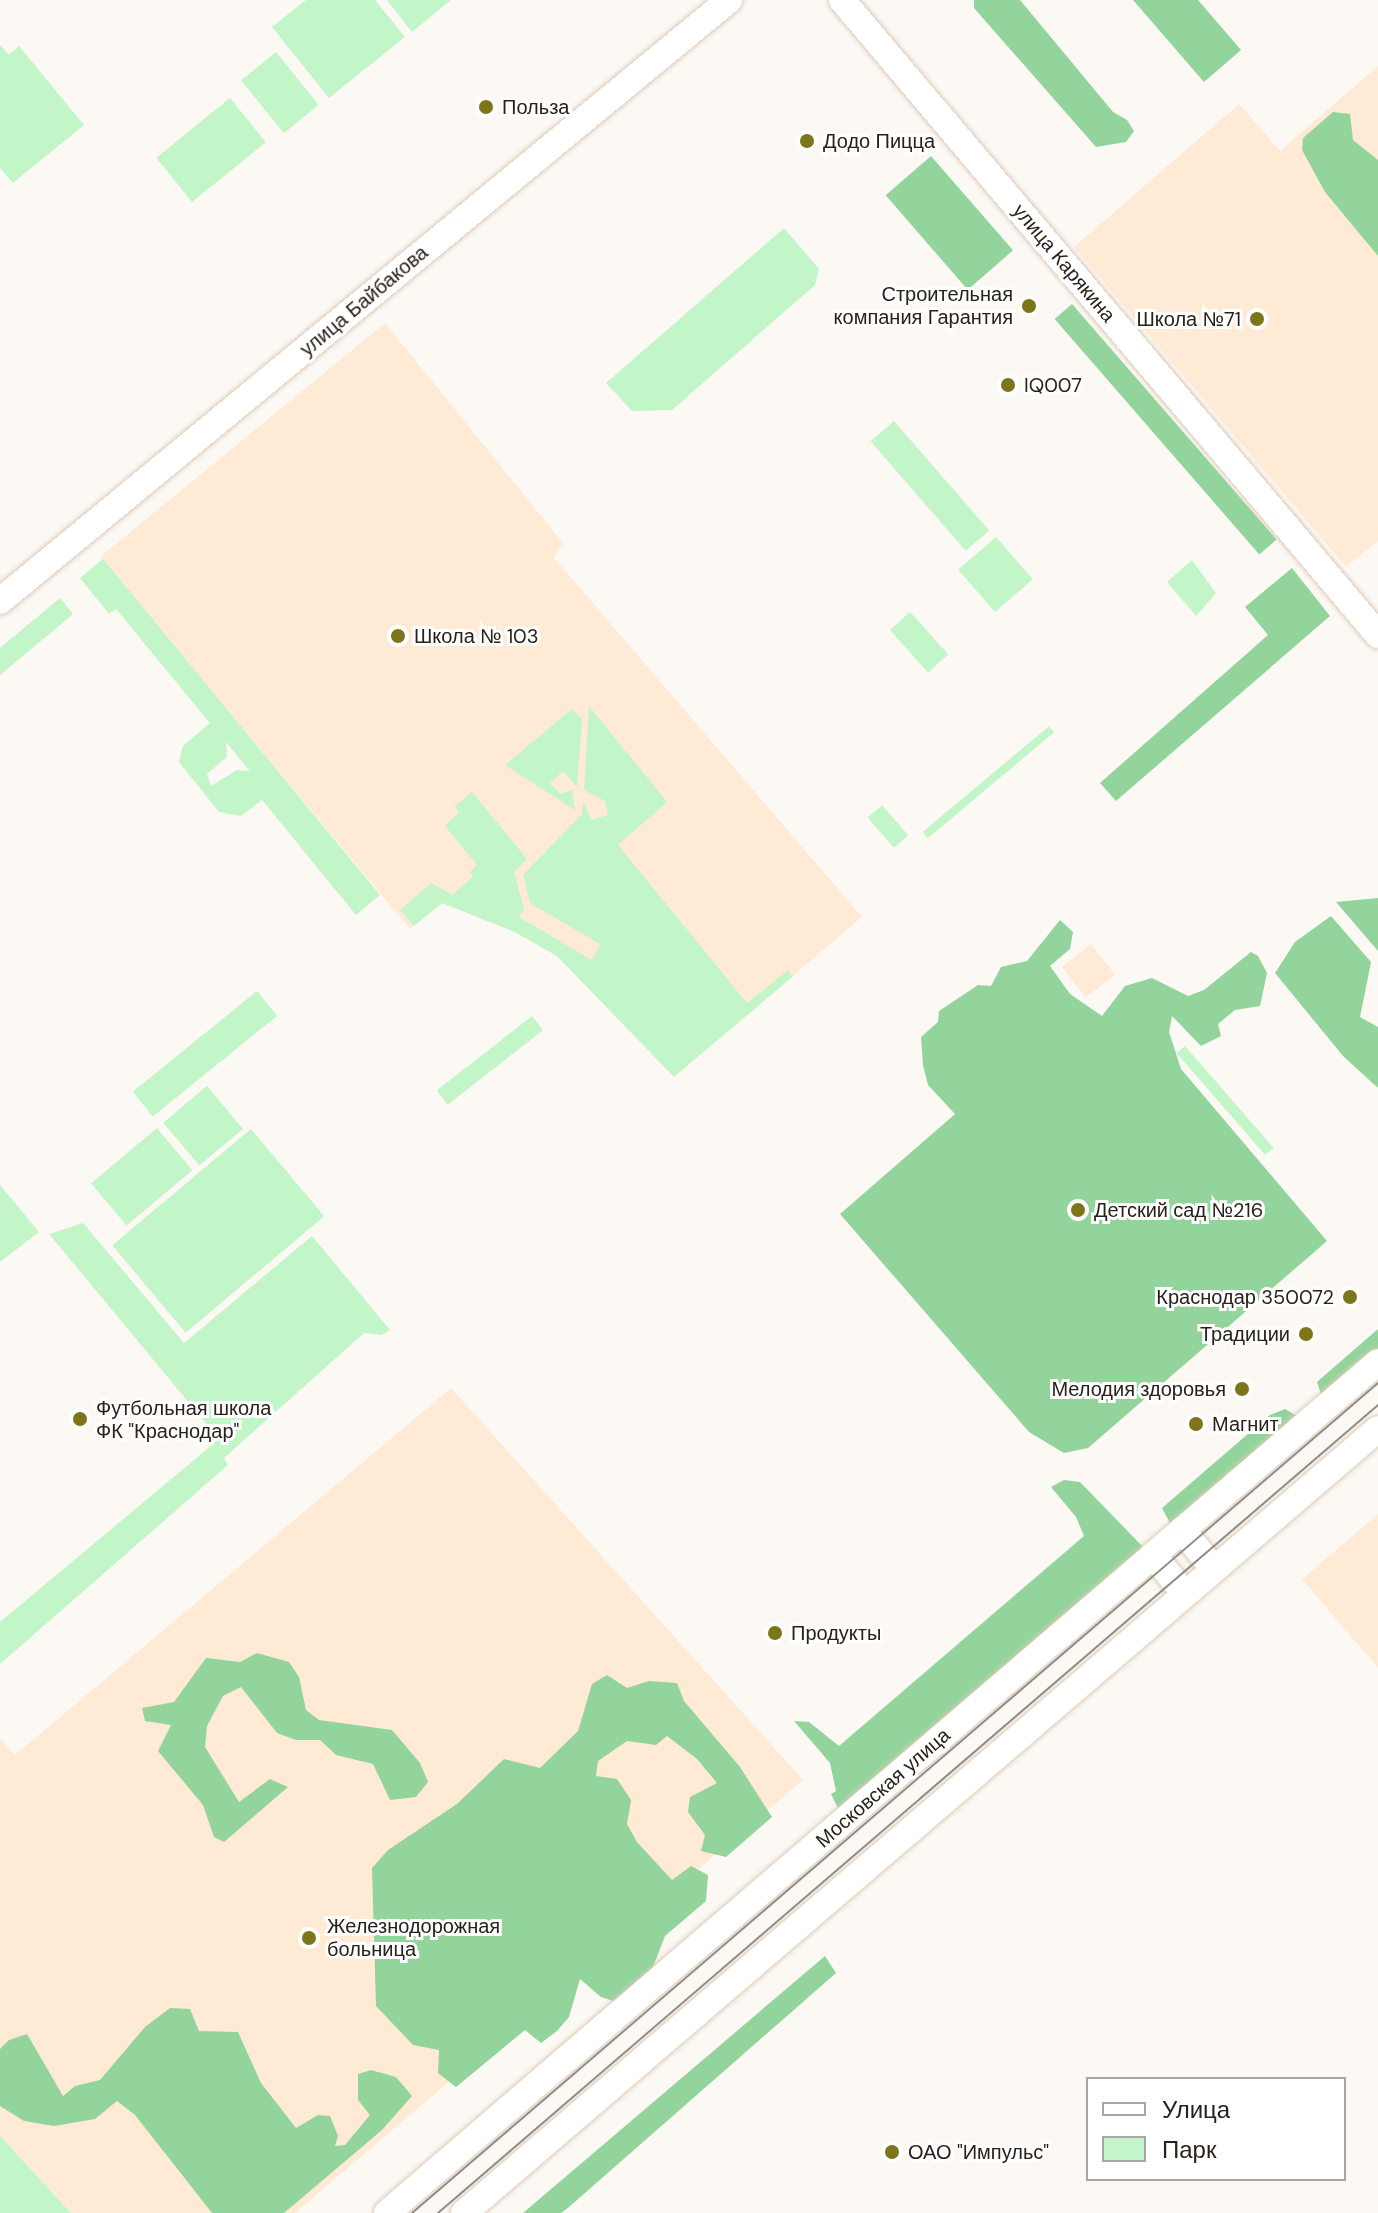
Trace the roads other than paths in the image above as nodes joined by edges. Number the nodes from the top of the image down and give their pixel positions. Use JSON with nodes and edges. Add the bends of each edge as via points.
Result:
{"nodes":[{"id":1,"x":729,"y":0,"type":"edge"},
{"id":2,"x":842,"y":0,"type":"edge"},
{"id":3,"x":0,"y":601,"type":"edge"},
{"id":4,"x":1378,"y":635,"type":"edge"},
{"id":5,"x":1378,"y":1362,"type":"edge"},
{"id":6,"x":1378,"y":1429,"type":"edge"},
{"id":7,"x":1182,"y":1530,"type":"junction"},
{"id":8,"x":1153,"y":1555,"type":"junction"},
{"id":9,"x":1214,"y":1569,"type":"junction"},
{"id":10,"x":1185,"y":1594,"type":"junction"},
{"id":11,"x":387,"y":2213,"type":"edge"},
{"id":12,"x":464,"y":2213,"type":"edge"}],
"edges":[{"from":1,"to":3,"type":"street","name":"улица Байбакова"},
{"from":2,"to":4,"type":"street","name":"улица Карякина"},
{"from":5,"to":7,"type":"street","name":"Московская улица"},
{"from":6,"to":9,"type":"street"},
{"from":7,"to":8,"type":"street","name":"Московская улица"},
{"from":7,"to":9,"type":"street"},
{"from":8,"to":10,"type":"street"},
{"from":8,"to":11,"type":"street","name":"Московская улица"},
{"from":9,"to":10,"type":"street"},
{"from":10,"to":12,"type":"street"}]}
